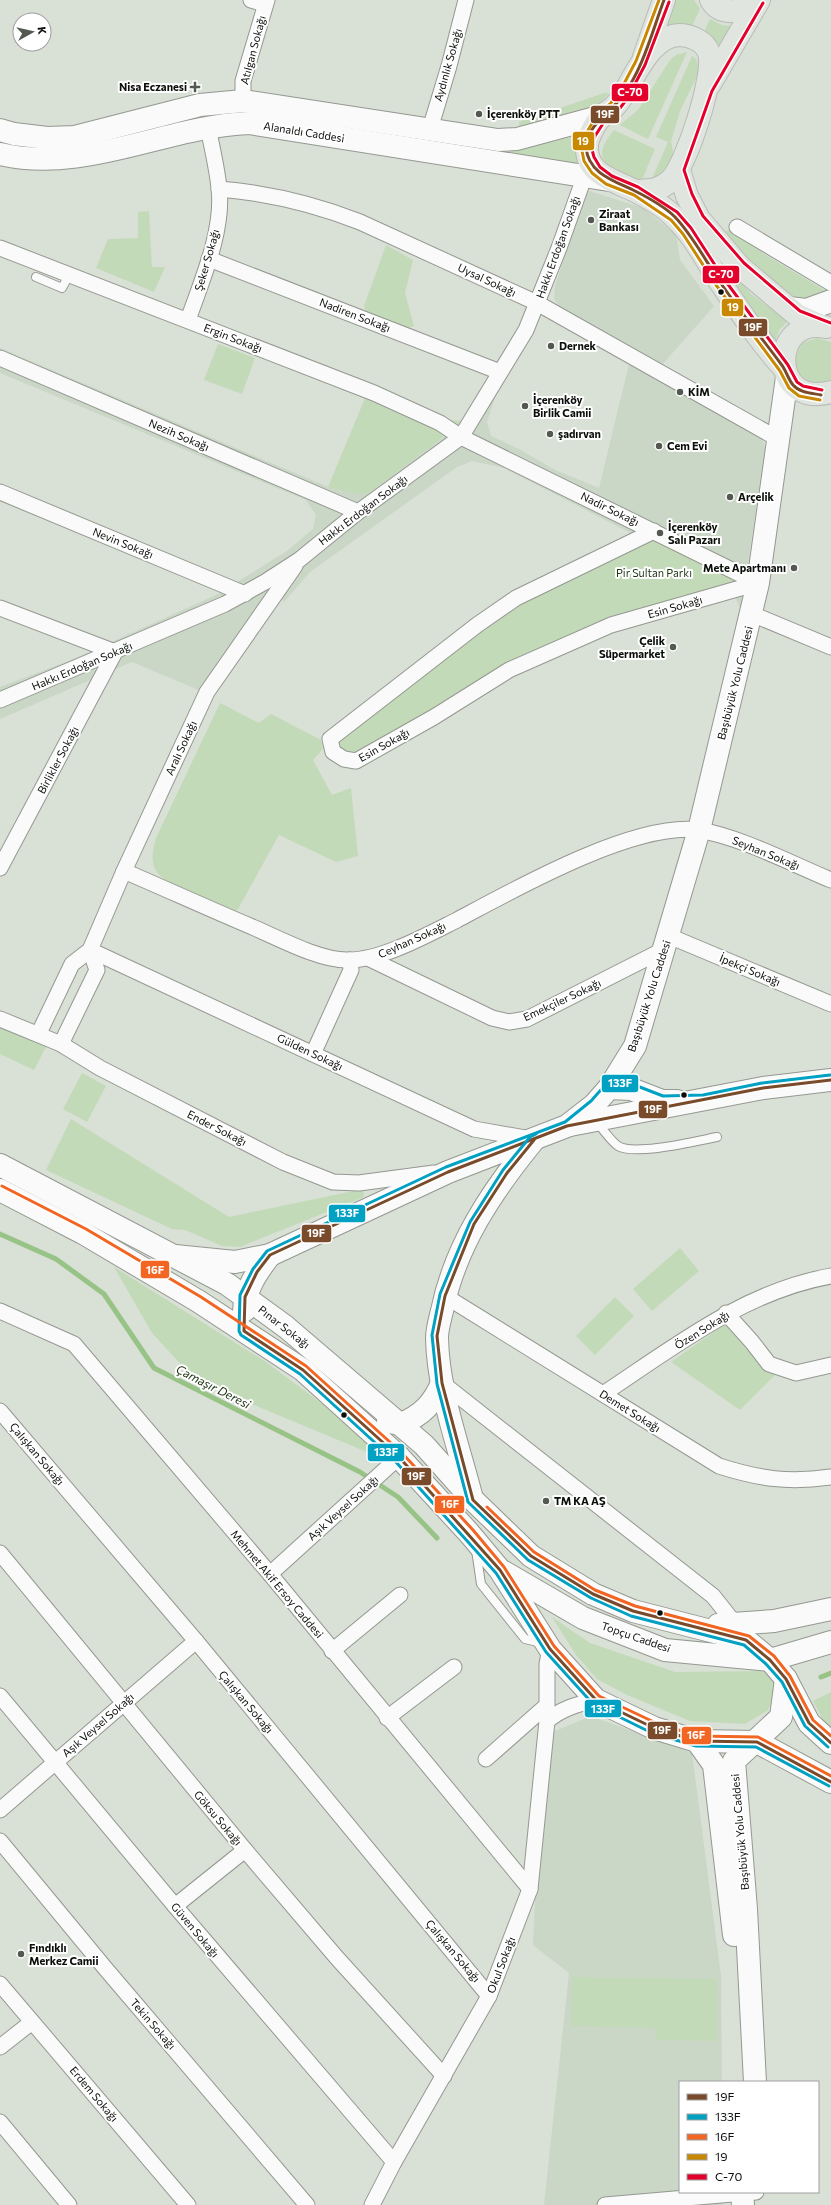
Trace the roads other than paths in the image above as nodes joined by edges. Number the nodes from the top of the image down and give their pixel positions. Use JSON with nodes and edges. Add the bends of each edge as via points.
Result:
{"nodes":[{"id":1,"x":466,"y":0,"type":"edge"},
{"id":2,"x":664,"y":0,"type":"edge"},
{"id":3,"x":710,"y":0,"type":"edge"},
{"id":4,"x":261,"y":1,"type":"edge"},
{"id":5,"x":757,"y":2,"type":"edge"},
{"id":6,"x":641,"y":63,"type":"junction"},
{"id":7,"x":707,"y":89,"type":"junction"},
{"id":8,"x":243,"y":102,"type":"junction"},
{"id":9,"x":602,"y":116,"type":"junction"},
{"id":10,"x":208,"y":128,"type":"junction"},
{"id":11,"x":0,"y":130,"type":"edge"},
{"id":12,"x":431,"y":130,"type":"junction"},
{"id":13,"x":0,"y":154,"type":"edge"},
{"id":14,"x":679,"y":170,"type":"junction"},
{"id":15,"x":584,"y":175,"type":"junction"},
{"id":16,"x":609,"y":180,"type":"junction"},
{"id":17,"x":219,"y":189,"type":"junction"},
{"id":18,"x":636,"y":191,"type":"junction"},
{"id":19,"x":737,"y":227,"type":"dead end"},
{"id":20,"x":0,"y":248,"type":"edge"},
{"id":21,"x":209,"y":259,"type":"junction"},
{"id":22,"x":69,"y":274,"type":"junction"},
{"id":23,"x":36,"y":277,"type":"dead end"},
{"id":24,"x":831,"y":283,"type":"edge"},
{"id":25,"x":831,"y":302,"type":"edge"},
{"id":26,"x":537,"y":304,"type":"junction"},
{"id":27,"x":789,"y":308,"type":"junction"},
{"id":28,"x":188,"y":320,"type":"junction"},
{"id":29,"x":826,"y":324,"type":"edge"},
{"id":30,"x":0,"y":358,"type":"edge"},
{"id":31,"x":500,"y":372,"type":"junction"},
{"id":32,"x":786,"y":373,"type":"junction"},
{"id":33,"x":826,"y":394,"type":"edge"},
{"id":34,"x":461,"y":437,"type":"junction"},
{"id":35,"x":780,"y":440,"type":"junction"},
{"id":36,"x":0,"y":492,"type":"edge"},
{"id":37,"x":358,"y":512,"type":"junction"},
{"id":38,"x":654,"y":531,"type":"junction"},
{"id":39,"x":299,"y":560,"type":"junction"},
{"id":40,"x":758,"y":583,"type":"junction"},
{"id":41,"x":245,"y":594,"type":"junction"},
{"id":42,"x":0,"y":608,"type":"edge"},
{"id":43,"x":752,"y":614,"type":"junction"},
{"id":44,"x":831,"y":647,"type":"edge"},
{"id":45,"x":115,"y":652,"type":"junction"},
{"id":46,"x":0,"y":700,"type":"edge"},
{"id":47,"x":699,"y":830,"type":"junction"},
{"id":48,"x":0,"y":868,"type":"edge"},
{"id":49,"x":124,"y":871,"type":"junction"},
{"id":50,"x":831,"y":880,"type":"edge"},
{"id":51,"x":667,"y":943,"type":"junction"},
{"id":52,"x":90,"y":950,"type":"junction"},
{"id":53,"x":370,"y":958,"type":"junction"},
{"id":54,"x":350,"y":960,"type":"junction"},
{"id":55,"x":831,"y":1004,"type":"edge"},
{"id":56,"x":0,"y":1019,"type":"edge"},
{"id":57,"x":39,"y":1033,"type":"junction"},
{"id":58,"x":61,"y":1044,"type":"junction"},
{"id":59,"x":635,"y":1046,"type":"junction"},
{"id":60,"x":313,"y":1054,"type":"junction"},
{"id":61,"x":831,"y":1080,"type":"edge"},
{"id":62,"x":609,"y":1088,"type":"junction"},
{"id":63,"x":648,"y":1095,"type":"junction"},
{"id":64,"x":704,"y":1100,"type":"junction"},
{"id":65,"x":635,"y":1113,"type":"junction"},
{"id":66,"x":595,"y":1121,"type":"junction"},
{"id":67,"x":567,"y":1126,"type":"junction"},
{"id":68,"x":717,"y":1138,"type":"dead end"},
{"id":69,"x":534,"y":1140,"type":"junction"},
{"id":70,"x":0,"y":1165,"type":"edge"},
{"id":71,"x":448,"y":1172,"type":"junction"},
{"id":72,"x":0,"y":1190,"type":"edge"},
{"id":73,"x":270,"y":1254,"type":"junction"},
{"id":74,"x":174,"y":1256,"type":"junction"},
{"id":75,"x":831,"y":1276,"type":"edge"},
{"id":76,"x":445,"y":1296,"type":"junction"},
{"id":77,"x":245,"y":1297,"type":"junction"},
{"id":78,"x":0,"y":1311,"type":"edge"},
{"id":79,"x":726,"y":1313,"type":"junction"},
{"id":80,"x":244,"y":1330,"type":"junction"},
{"id":81,"x":831,"y":1365,"type":"edge"},
{"id":82,"x":442,"y":1383,"type":"junction"},
{"id":83,"x":603,"y":1394,"type":"junction"},
{"id":84,"x":340,"y":1403,"type":"junction"},
{"id":85,"x":0,"y":1410,"type":"edge"},
{"id":86,"x":402,"y":1424,"type":"junction"},
{"id":87,"x":398,"y":1457,"type":"junction"},
{"id":88,"x":831,"y":1477,"type":"edge"},
{"id":89,"x":473,"y":1500,"type":"junction"},
{"id":90,"x":474,"y":1539,"type":"junction"},
{"id":91,"x":0,"y":1553,"type":"edge"},
{"id":92,"x":500,"y":1570,"type":"junction"},
{"id":93,"x":270,"y":1574,"type":"junction"},
{"id":94,"x":400,"y":1595,"type":"dead end"},
{"id":95,"x":831,"y":1609,"type":"edge"},
{"id":96,"x":736,"y":1625,"type":"junction"},
{"id":97,"x":695,"y":1626,"type":"junction"},
{"id":98,"x":196,"y":1641,"type":"junction"},
{"id":99,"x":831,"y":1642,"type":"edge"},
{"id":100,"x":549,"y":1647,"type":"junction"},
{"id":101,"x":332,"y":1650,"type":"junction"},
{"id":102,"x":770,"y":1660,"type":"junction"},
{"id":103,"x":454,"y":1667,"type":"dead end"},
{"id":104,"x":786,"y":1679,"type":"junction"},
{"id":105,"x":0,"y":1696,"type":"edge"},
{"id":106,"x":596,"y":1700,"type":"junction"},
{"id":107,"x":123,"y":1703,"type":"junction"},
{"id":108,"x":546,"y":1706,"type":"junction"},
{"id":109,"x":387,"y":1718,"type":"junction"},
{"id":110,"x":547,"y":1721,"type":"junction"},
{"id":111,"x":697,"y":1740,"type":"junction"},
{"id":112,"x":757,"y":1742,"type":"junction"},
{"id":113,"x":831,"y":1743,"type":"edge"},
{"id":114,"x":486,"y":1759,"type":"dead end"},
{"id":115,"x":55,"y":1762,"type":"junction"},
{"id":116,"x":831,"y":1782,"type":"edge"},
{"id":117,"x":0,"y":1810,"type":"edge"},
{"id":118,"x":0,"y":1841,"type":"edge"},
{"id":119,"x":245,"y":1850,"type":"junction"},
{"id":120,"x":530,"y":1889,"type":"junction"},
{"id":121,"x":175,"y":1906,"type":"junction"},
{"id":122,"x":0,"y":1984,"type":"edge"},
{"id":123,"x":489,"y":1996,"type":"junction"},
{"id":124,"x":32,"y":2022,"type":"junction"},
{"id":125,"x":0,"y":2047,"type":"edge"},
{"id":126,"x":444,"y":2076,"type":"junction"},
{"id":127,"x":741,"y":2081,"type":"edge"},
{"id":128,"x":755,"y":2081,"type":"edge"},
{"id":129,"x":0,"y":2122,"type":"edge"},
{"id":130,"x":394,"y":2162,"type":"junction"},
{"id":131,"x":749,"y":2197,"type":"edge"},
{"id":132,"x":69,"y":2205,"type":"edge"},
{"id":133,"x":188,"y":2205,"type":"edge"},
{"id":134,"x":308,"y":2205,"type":"edge"},
{"id":135,"x":372,"y":2205,"type":"edge"},
{"id":136,"x":605,"y":2205,"type":"edge"}],
"edges":[{"from":1,"to":12,"type":"street","name":"Aydınlık Sokağı"},
{"from":2,"to":6,"type":"main road"},
{"from":3,"to":5,"type":"main road","via":[[727,12],[743,10]]},
{"from":4,"to":8,"type":"street","name":"Atılgan Sokağı","via":[[243,81]]},
{"from":5,"to":7,"type":"main road"},
{"from":6,"to":7,"type":"main road","name":"Alanaldı Caddesi","via":[[664,39],[679,35],[695,39],[705,46],[709,53]]},
{"from":6,"to":9,"type":"main road","name":"Alanaldı Caddesi","via":[[623,96]]},
{"from":7,"to":14,"type":"main road","name":"Alanaldı Caddesi"},
{"from":8,"to":11,"type":"main road","name":"Alanaldı Caddesi","via":[[200,105],[76,137],[41,137]]},
{"from":8,"to":12,"type":"main road","name":"Alanaldı Caddesi"},
{"from":9,"to":12,"type":"main road","name":"Alanaldı Caddesi","via":[[517,139],[498,140]]},
{"from":9,"to":16,"type":"main road","name":"Alanaldı Caddesi","via":[[586,146],[589,159],[596,170]]},
{"from":10,"to":13,"type":"main road","name":"Alanaldı Caddesi","via":[[98,153],[69,157],[41,158]]},
{"from":10,"to":15,"type":"main road","name":"Alanaldı Caddesi","via":[[224,124],[249,123]]},
{"from":10,"to":17,"type":"street","name":"Şeker Sokağı"},
{"from":14,"to":18,"type":"main road","name":"Alanaldı Caddesi","via":[[670,181],[658,189]]},
{"from":14,"to":27,"type":"main road","via":[[687,196],[699,219],[740,267]]},
{"from":15,"to":16,"type":"main road","name":"Alanaldı Caddesi"},
{"from":15,"to":26,"type":"street","name":"Hakkı Erdoğan Sokağı"},
{"from":16,"to":18,"type":"main road","name":"Alanaldı Caddesi"},
{"from":17,"to":21,"type":"street","name":"Şeker Sokağı","via":[[217,224]]},
{"from":17,"to":26,"type":"street","name":"Uysal Sokağı","via":[[255,192],[330,210]]},
{"from":18,"to":32,"type":"main road","name":"Alanaldı Caddesi","via":[[664,208],[687,231],[720,282]]},
{"from":19,"to":24,"type":"street"},
{"from":20,"to":22,"type":"street","name":"Ergin Sokağı"},
{"from":21,"to":28,"type":"street","name":"Şeker Sokağı"},
{"from":21,"to":31,"type":"street","name":"Nadiren Sokağı"},
{"from":22,"to":23,"type":"lane","via":[[62,288]]},
{"from":22,"to":28,"type":"street","name":"Ergin Sokağı"},
{"from":25,"to":27,"type":"main road","via":[[806,310]]},
{"from":26,"to":31,"type":"street","name":"Hakkı Erdoğan Sokağı","via":[[526,330]]},
{"from":26,"to":35,"type":"street","name":"Uysal Sokağı"},
{"from":27,"to":29,"type":"main road"},
{"from":28,"to":34,"type":"street","name":"Ergin Sokağı","via":[[374,393],[440,423]]},
{"from":29,"to":32,"type":"main road","via":[[809,326],[791,338],[783,357]]},
{"from":30,"to":37,"type":"street","name":"Nezih Sokağı"},
{"from":31,"to":34,"type":"street","name":"Hakkı Erdoğan Sokağı"},
{"from":32,"to":33,"type":"main road","name":"Alanaldı Caddesi","via":[[801,391]]},
{"from":32,"to":35,"type":"main road","name":"Başıbüyük Yolu Caddesi"},
{"from":33,"to":35,"type":"main road","via":[[810,396],[800,404]]},
{"from":34,"to":37,"type":"street","name":"Hakkı Erdoğan Sokağı"},
{"from":34,"to":38,"type":"street","name":"Nadir Sokağı"},
{"from":35,"to":40,"type":"main road","name":"Başıbüyük Yolu Caddesi"},
{"from":36,"to":41,"type":"street","name":"Nevin Sokağı"},
{"from":37,"to":39,"type":"street","name":"Hakkı Erdoğan Sokağı"},
{"from":38,"to":40,"type":"street","name":"Nadir Sokağı"},
{"from":38,"to":40,"type":"street","name":"Esin Sokağı","via":[[516,598],[477,625],[330,739],[333,752],[344,759],[356,761],[510,670],[610,625]]},
{"from":39,"to":41,"type":"street","name":"Hakkı Erdoğan Sokağı"},
{"from":39,"to":49,"type":"street","name":"Aralı Sokağı","via":[[207,692]]},
{"from":40,"to":43,"type":"main road","name":"Başıbüyük Yolu Caddesi"},
{"from":41,"to":45,"type":"street","name":"Hakkı Erdoğan Sokağı"},
{"from":42,"to":45,"type":"street"},
{"from":43,"to":44,"type":"street"},
{"from":43,"to":47,"type":"main road","name":"Başıbüyük Yolu Caddesi"},
{"from":45,"to":46,"type":"street","name":"Hakkı Erdoğan Sokağı"},
{"from":45,"to":48,"type":"street","name":"Birlikler Sokağı"},
{"from":47,"to":50,"type":"street","name":"Seyhan Sokağı","via":[[728,837]]},
{"from":47,"to":51,"type":"main road","name":"Başıbüyük Yolu Caddesi"},
{"from":47,"to":53,"type":"street","name":"Ceyhan Sokağı","via":[[678,829],[626,841],[538,878],[440,929]]},
{"from":49,"to":52,"type":"street","name":"Aralı Sokağı"},
{"from":49,"to":54,"type":"street","name":"Ceyhan Sokağı","via":[[306,951]]},
{"from":51,"to":53,"type":"street","name":"Emekçiler Sokağı","via":[[527,1019],[509,1022],[492,1018]]},
{"from":51,"to":55,"type":"street","name":"İpekçi Sokağı"},
{"from":51,"to":59,"type":"main road","name":"Başıbüyük Yolu Caddesi"},
{"from":52,"to":57,"type":"street","name":"Aralı Sokağı","via":[[72,964]]},
{"from":52,"to":58,"type":"street","via":[[97,970]]},
{"from":52,"to":60,"type":"street","name":"Gülden Sokağı"},
{"from":53,"to":54,"type":"street","name":"Ceyhan Sokağı"},
{"from":54,"to":60,"type":"street","via":[[351,970]]},
{"from":56,"to":57,"type":"street","name":"Ender Sokağı"},
{"from":57,"to":58,"type":"street","name":"Ender Sokağı"},
{"from":58,"to":71,"type":"street","name":"Ender Sokağı","via":[[100,1068],[276,1158],[333,1182],[359,1183]]},
{"from":59,"to":62,"type":"main road","name":"Başıbüyük Yolu Caddesi"},
{"from":59,"to":63,"type":"main road","via":[[637,1072]]},
{"from":60,"to":69,"type":"street","name":"Gülden Sokağı","via":[[474,1129]]},
{"from":61,"to":64,"type":"main road","via":[[763,1088]]},
{"from":62,"to":63,"type":"main road"},
{"from":62,"to":65,"type":"main road","via":[[623,1109]]},
{"from":62,"to":67,"type":"main road","name":"Başıbüyük Yolu Caddesi","via":[[594,1105]]},
{"from":63,"to":64,"type":"main road","via":[[662,1101]]},
{"from":64,"to":65,"type":"main road"},
{"from":65,"to":66,"type":"main road"},
{"from":66,"to":67,"type":"main road"},
{"from":66,"to":68,"type":"lane","via":[[613,1141],[627,1149],[652,1148]]},
{"from":67,"to":69,"type":"main road","name":"Başıbüyük Yolu Caddesi"},
{"from":69,"to":71,"type":"main road"},
{"from":69,"to":76,"type":"main road","name":"Başıbüyük Yolu Caddesi","via":[[506,1173],[474,1224]]},
{"from":70,"to":74,"type":"main road","name":"Pınar Sokağı"},
{"from":71,"to":73,"type":"main road"},
{"from":72,"to":80,"type":"main road","via":[[83,1233]]},
{"from":73,"to":74,"type":"main road","via":[[235,1262]]},
{"from":73,"to":77,"type":"main road","via":[[257,1272]]},
{"from":74,"to":77,"type":"main road","name":"Pınar Sokağı","via":[[227,1284]]},
{"from":75,"to":79,"type":"street","name":"Özen Sokağı","via":[[785,1289]]},
{"from":76,"to":82,"type":"main road","name":"Başıbüyük Yolu Caddesi","via":[[437,1336]]},
{"from":76,"to":83,"type":"street","name":"Demet Sokağı"},
{"from":77,"to":80,"type":"main road"},
{"from":77,"to":86,"type":"main road","name":"Pınar Sokağı","via":[[286,1327]]},
{"from":78,"to":93,"type":"street","name":"Mehmet Akif Ersoy Caddesi","via":[[74,1344]]},
{"from":79,"to":81,"type":"street","via":[[769,1364],[796,1373]]},
{"from":79,"to":83,"type":"street","name":"Özen Sokağı"},
{"from":80,"to":84,"type":"main road","via":[[303,1370]]},
{"from":82,"to":86,"type":"main road","via":[[435,1398],[424,1411]]},
{"from":82,"to":89,"type":"main road","name":"Başıbüyük Yolu Caddesi"},
{"from":82,"to":96,"type":"street","via":[[713,1596]]},
{"from":83,"to":88,"type":"street","name":"Demet Sokağı","via":[[719,1466],[747,1475],[779,1480]]},
{"from":84,"to":86,"type":"main road","via":[[369,1418]]},
{"from":84,"to":87,"type":"main road"},
{"from":85,"to":98,"type":"street","name":"Çalışkan Sokağı"},
{"from":86,"to":89,"type":"main road","name":"Pınar Sokağı"},
{"from":87,"to":90,"type":"main road"},
{"from":87,"to":93,"type":"street","name":"Aşık Veysel Sokağı"},
{"from":89,"to":97,"type":"main road","via":[[531,1556],[593,1594],[633,1611]]},
{"from":90,"to":92,"type":"main road"},
{"from":90,"to":100,"type":"lane","via":[[481,1584],[525,1639]]},
{"from":91,"to":107,"type":"street","name":"Göksu Sokağı"},
{"from":92,"to":100,"type":"main road"},
{"from":92,"to":102,"type":"main road","name":"Topçu Caddesi","via":[[583,1618],[665,1650]]},
{"from":93,"to":101,"type":"street","name":"Mehmet Akif Ersoy Caddesi"},
{"from":94,"to":101,"type":"street"},
{"from":95,"to":96,"type":"main road","via":[[774,1621]]},
{"from":96,"to":97,"type":"main road"},
{"from":97,"to":102,"type":"main road","via":[[746,1640]]},
{"from":98,"to":107,"type":"street","name":"Aşık Veysel Sokağı"},
{"from":98,"to":123,"type":"street","name":"Çalışkan Sokağı"},
{"from":99,"to":102,"type":"main road","name":"Topçu Caddesi"},
{"from":100,"to":106,"type":"main road"},
{"from":100,"to":108,"type":"street","name":"Okul Sokağı"},
{"from":101,"to":109,"type":"street","name":"Mehmet Akif Ersoy Caddesi"},
{"from":102,"to":104,"type":"main road"},
{"from":103,"to":109,"type":"street"},
{"from":104,"to":112,"type":"main road","name":"Başıbüyük Yolu Caddesi","via":[[781,1717]]},
{"from":104,"to":113,"type":"main road","via":[[809,1723]]},
{"from":105,"to":115,"type":"street","name":"Güven Sokağı"},
{"from":106,"to":110,"type":"street","via":[[566,1708]]},
{"from":106,"to":111,"type":"main road","via":[[654,1728]]},
{"from":107,"to":115,"type":"street","name":"Aşık Veysel Sokağı"},
{"from":107,"to":119,"type":"street","name":"Göksu Sokağı"},
{"from":108,"to":110,"type":"street","name":"Okul Sokağı"},
{"from":108,"to":114,"type":"street"},
{"from":109,"to":120,"type":"street","name":"Mehmet Akif Ersoy Caddesi"},
{"from":110,"to":120,"type":"street","name":"Okul Sokağı"},
{"from":111,"to":112,"type":"main road"},
{"from":111,"to":127,"type":"main road","name":"Başıbüyük Yolu Caddesi","via":[[714,1765],[734,1936]]},
{"from":112,"to":116,"type":"main road"},
{"from":112,"to":128,"type":"main road","name":"Başıbüyük Yolu Caddesi","via":[[734,1761],[746,1909]]},
{"from":115,"to":117,"type":"street","name":"Aşık Veysel Sokağı"},
{"from":115,"to":121,"type":"street","name":"Güven Sokağı"},
{"from":118,"to":134,"type":"street","name":"Tekin Sokağı"},
{"from":119,"to":121,"type":"street"},
{"from":119,"to":126,"type":"street","name":"Göksu Sokağı","via":[[336,1958]]},
{"from":120,"to":123,"type":"street","name":"Okul Sokağı"},
{"from":121,"to":130,"type":"street","name":"Güven Sokağı"},
{"from":122,"to":124,"type":"street","name":"Erdem Sokağı"},
{"from":123,"to":126,"type":"street","name":"Okul Sokağı"},
{"from":124,"to":125,"type":"street"},
{"from":124,"to":133,"type":"street","name":"Erdem Sokağı"},
{"from":126,"to":130,"type":"street","name":"Okul Sokağı"},
{"from":129,"to":132,"type":"street"},
{"from":130,"to":135,"type":"street","name":"Okul Sokağı"},
{"from":131,"to":136,"type":"street"}]}
